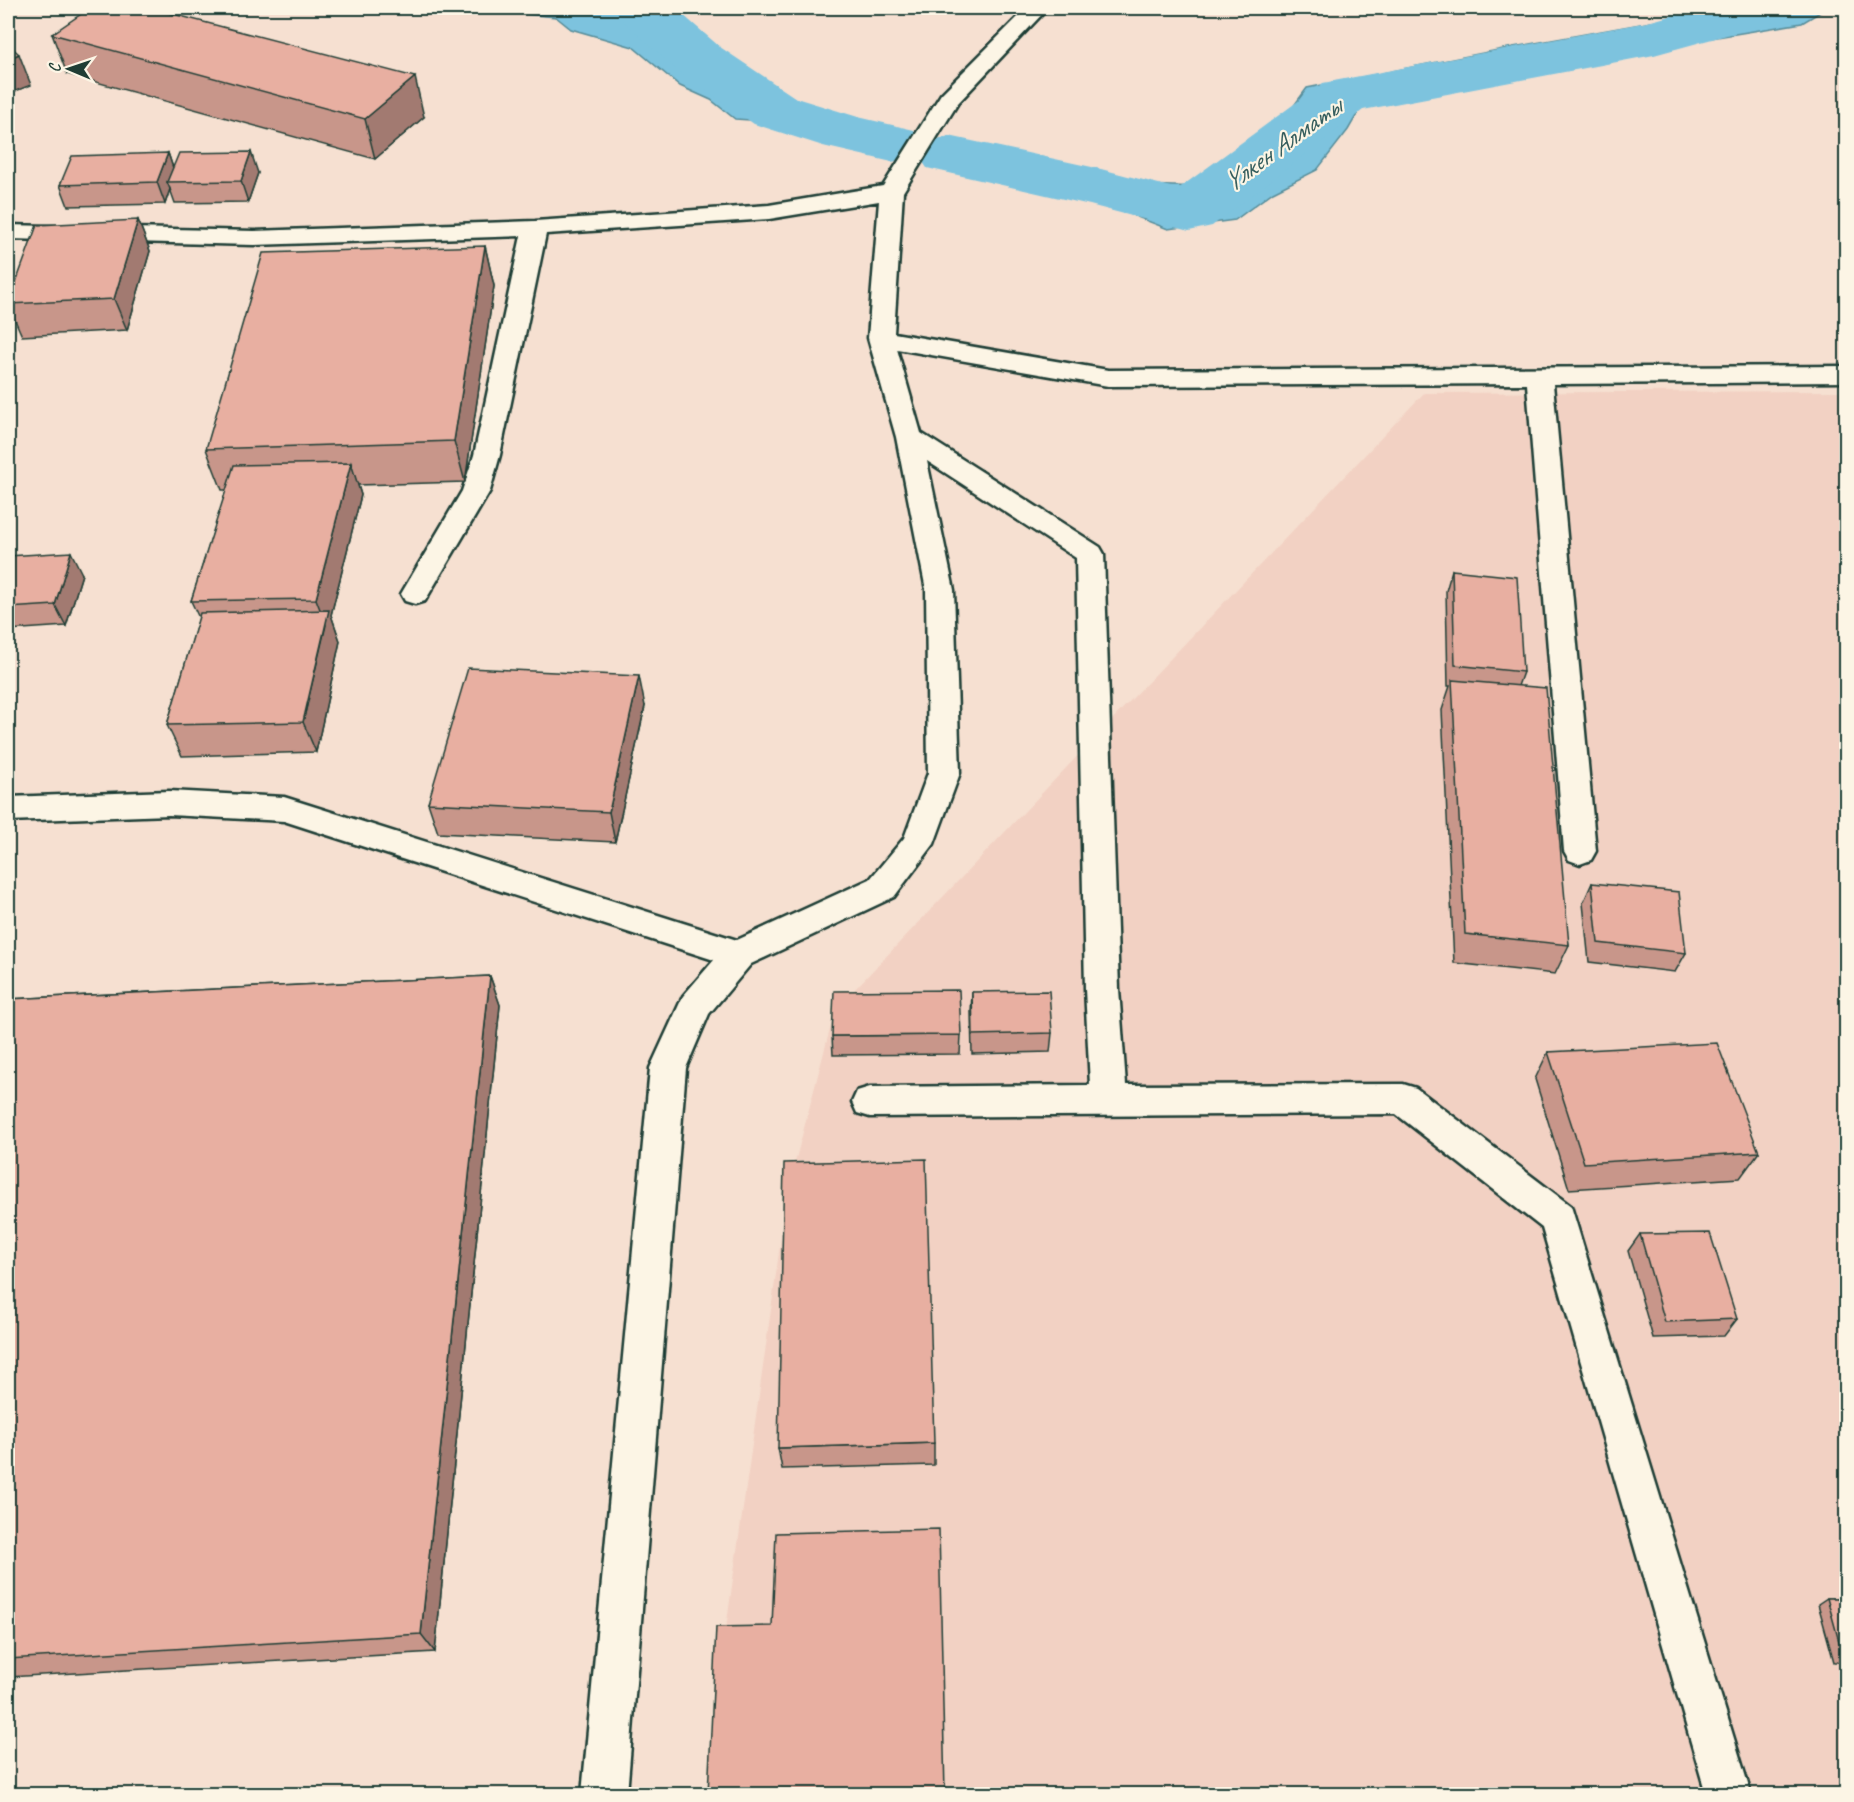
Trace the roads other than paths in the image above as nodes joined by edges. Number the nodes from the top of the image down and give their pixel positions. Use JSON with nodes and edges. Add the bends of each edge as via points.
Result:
{"nodes":[{"id":1,"x":1038,"y":8,"type":"edge"},
{"id":2,"x":891,"y":192,"type":"junction"},
{"id":3,"x":535,"y":228,"type":"junction"},
{"id":4,"x":8,"y":231,"type":"edge"},
{"id":5,"x":880,"y":338,"type":"junction"},
{"id":6,"x":1846,"y":374,"type":"edge"},
{"id":7,"x":1539,"y":376,"type":"junction"},
{"id":8,"x":909,"y":437,"type":"junction"},
{"id":9,"x":415,"y":594,"type":"dead end"},
{"id":10,"x":8,"y":808,"type":"edge"},
{"id":11,"x":1580,"y":851,"type":"dead end"},
{"id":12,"x":739,"y":954,"type":"junction"},
{"id":13,"x":1108,"y":1101,"type":"junction"},
{"id":14,"x":870,"y":1102,"type":"dead end"},
{"id":15,"x":605,"y":1794,"type":"edge"},
{"id":16,"x":1729,"y":1794,"type":"edge"}],
"edges":[{"from":1,"to":2,"type":"street","via":[[950,99]]},
{"from":2,"to":3,"type":"street","via":[[769,212]]},
{"from":2,"to":5,"type":"street"},
{"from":3,"to":4,"type":"street","via":[[254,238]]},
{"from":3,"to":9,"type":"street","via":[[476,491]]},
{"from":5,"to":7,"type":"street","via":[[1108,378]]},
{"from":5,"to":8,"type":"street"},
{"from":6,"to":7,"type":"street"},
{"from":7,"to":11,"type":"street"},
{"from":8,"to":12,"type":"street","via":[[940,590],[944,773],[918,844],[882,888]]},
{"from":8,"to":13,"type":"street","via":[[1090,554]]},
{"from":10,"to":12,"type":"street","via":[[169,803],[284,809]]},
{"from":12,"to":15,"type":"street","via":[[695,1006],[668,1068]]},
{"from":13,"to":14,"type":"street"},
{"from":13,"to":16,"type":"street","via":[[1403,1099],[1558,1218]]}]}
